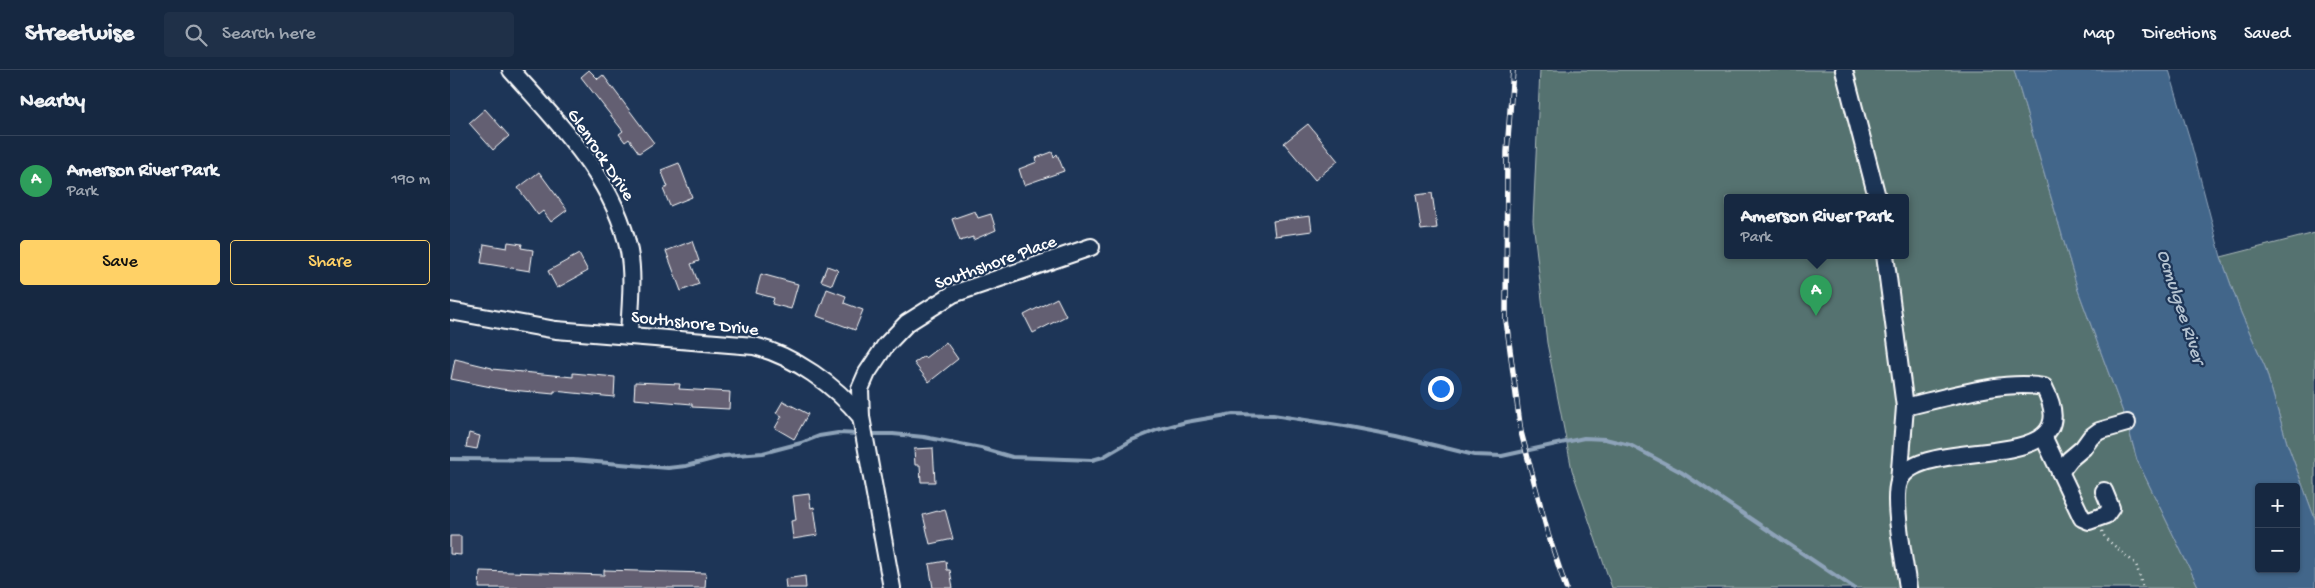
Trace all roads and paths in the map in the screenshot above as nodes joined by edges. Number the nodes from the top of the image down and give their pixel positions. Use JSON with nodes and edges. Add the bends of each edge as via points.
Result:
{"nodes":[{"id":1,"x":511,"y":70,"type":"edge"},
{"id":2,"x":1844,"y":70,"type":"edge"},
{"id":3,"x":1875,"y":194,"type":"edge"},
{"id":4,"x":1091,"y":247,"type":"dead end"},
{"id":5,"x":1886,"y":259,"type":"edge"},
{"id":6,"x":450,"y":311,"type":"edge"},
{"id":7,"x":629,"y":335,"type":"junction"},
{"id":8,"x":1905,"y":407,"type":"junction"},
{"id":9,"x":861,"y":417,"type":"junction"},
{"id":10,"x":2127,"y":423,"type":"dead end"},
{"id":11,"x":2043,"y":436,"type":"junction"},
{"id":12,"x":2060,"y":472,"type":"junction"},
{"id":13,"x":1899,"y":482,"type":"junction"},
{"id":14,"x":2104,"y":492,"type":"dead end"},
{"id":15,"x":2097,"y":519,"type":"junction"},
{"id":16,"x":892,"y":588,"type":"edge"},
{"id":17,"x":1908,"y":588,"type":"edge"},
{"id":18,"x":2143,"y":588,"type":"edge"}],
"edges":[{"from":1,"to":7,"type":"street","name":"Glenrock Drive","via":[[556,120],[619,213],[631,273]]},
{"from":2,"to":3,"type":"street"},
{"from":4,"to":9,"type":"street","name":"Southshore Place","via":[[953,294],[907,323],[885,346],[867,373],[860,389]]},
{"from":5,"to":8,"type":"street"},
{"from":6,"to":7,"type":"street","name":"Southshore Drive","via":[[556,330]]},
{"from":7,"to":9,"type":"street","name":"Southshore Drive","via":[[767,349],[846,399]]},
{"from":8,"to":11,"type":"street","via":[[1979,390],[2044,387],[2052,410],[2052,424]]},
{"from":8,"to":13,"type":"street"},
{"from":9,"to":16,"type":"street"},
{"from":10,"to":12,"type":"street","via":[[2099,431]]},
{"from":11,"to":12,"type":"street"},
{"from":11,"to":13,"type":"street","via":[[2019,446],[1927,461],[1909,470]]},
{"from":12,"to":15,"type":"street","via":[[2082,518],[2089,521]]},
{"from":13,"to":17,"type":"street","via":[[1897,502]]},
{"from":14,"to":15,"type":"street","via":[[2111,508]]},
{"from":15,"to":18,"type":"path","via":[[2105,538],[2136,564]]}]}
